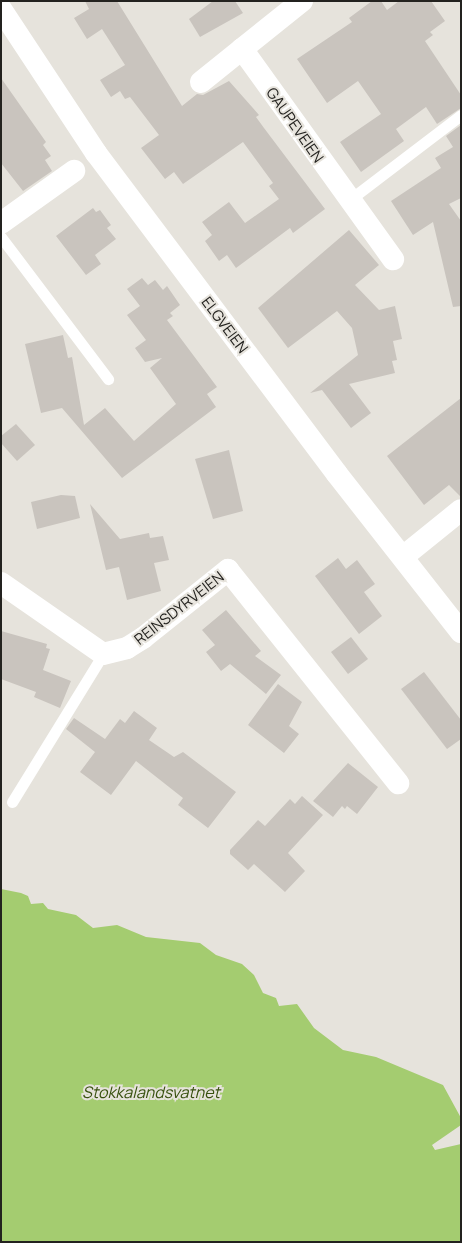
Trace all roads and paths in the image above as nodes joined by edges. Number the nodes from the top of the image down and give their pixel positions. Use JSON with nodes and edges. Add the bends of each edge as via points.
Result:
{"nodes":[{"id":1,"x":302,"y":1,"type":"edge"},
{"id":2,"x":1,"y":9,"type":"edge"},
{"id":3,"x":242,"y":49,"type":"junction"},
{"id":4,"x":201,"y":82,"type":"dead end"},
{"id":5,"x":461,"y":115,"type":"edge"},
{"id":6,"x":74,"y":171,"type":"dead end"},
{"id":7,"x":348,"y":201,"type":"junction"},
{"id":8,"x":1,"y":223,"type":"edge"},
{"id":9,"x":1,"y":237,"type":"edge"},
{"id":10,"x":393,"y":259,"type":"dead end"},
{"id":11,"x":108,"y":379,"type":"dead end"},
{"id":12,"x":461,"y":510,"type":"edge"},
{"id":13,"x":404,"y":556,"type":"junction"},
{"id":14,"x":1,"y":583,"type":"edge"},
{"id":15,"x":461,"y":632,"type":"edge"},
{"id":16,"x":103,"y":654,"type":"junction"},
{"id":17,"x":398,"y":783,"type":"dead end"},
{"id":18,"x":12,"y":802,"type":"dead end"}],
"edges":[{"from":1,"to":3,"type":"street"},
{"from":2,"to":13,"type":"street","name":"ELGVEIEN","via":[[96,153],[337,474]]},
{"from":3,"to":4,"type":"street"},
{"from":3,"to":7,"type":"street","name":"GAUPEVEIEN"},
{"from":5,"to":7,"type":"lane"},
{"from":6,"to":8,"type":"street"},
{"from":7,"to":10,"type":"street","name":"GAUPEVEIEN"},
{"from":9,"to":11,"type":"lane"},
{"from":12,"to":13,"type":"street"},
{"from":13,"to":15,"type":"street","name":"ELGVEIEN"},
{"from":14,"to":16,"type":"street"},
{"from":16,"to":17,"type":"street","name":"REINSDYRVEIEN","via":[[127,648],[143,638],[228,570]]},
{"from":16,"to":18,"type":"lane"}]}
